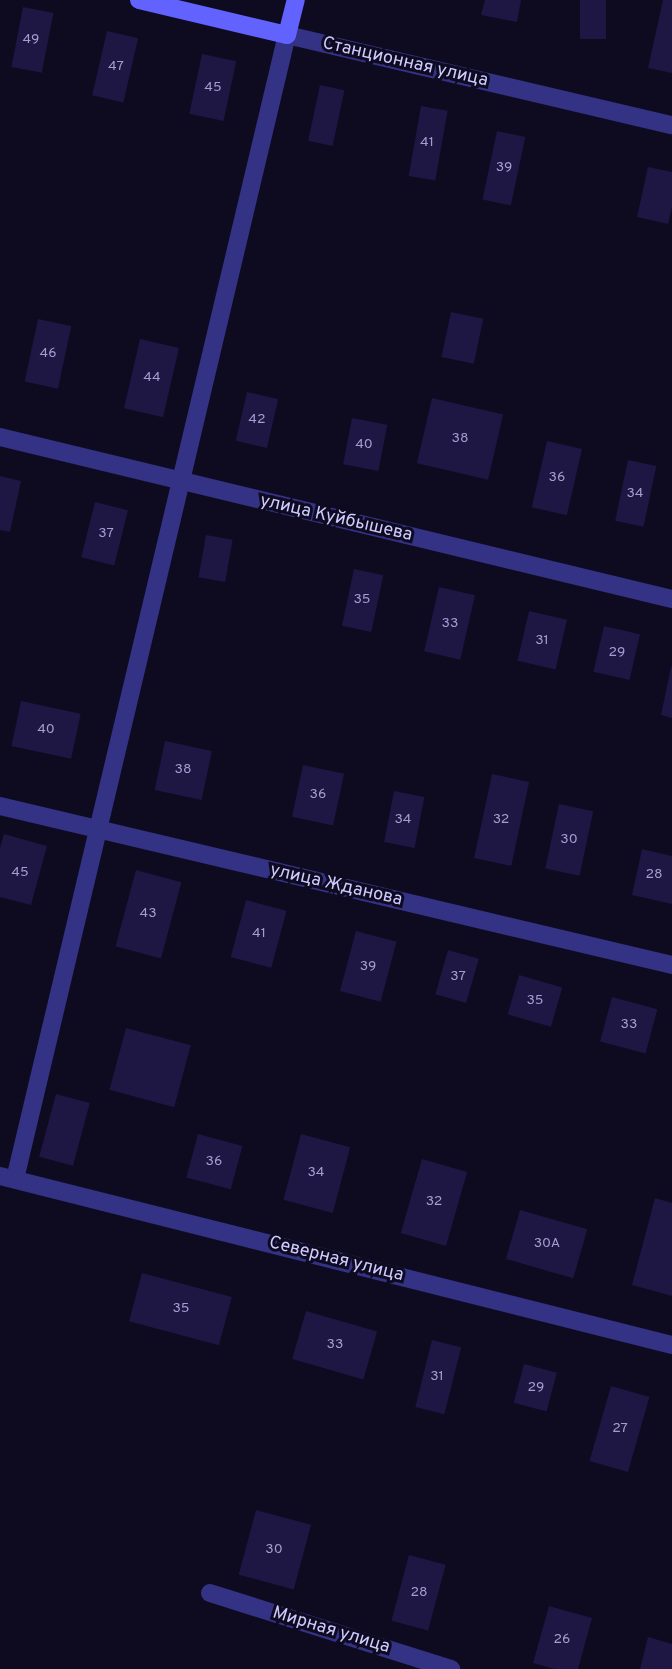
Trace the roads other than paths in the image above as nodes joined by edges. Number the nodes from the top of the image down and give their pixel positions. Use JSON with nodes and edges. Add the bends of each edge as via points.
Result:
{"nodes":[{"id":1,"x":139,"y":0,"type":"edge"},
{"id":2,"x":296,"y":0,"type":"edge"},
{"id":3,"x":287,"y":35,"type":"junction"},
{"id":4,"x":672,"y":125,"type":"edge"},
{"id":5,"x":0,"y":438,"type":"edge"},
{"id":6,"x":182,"y":483,"type":"junction"},
{"id":7,"x":672,"y":600,"type":"edge"},
{"id":8,"x":0,"y":806,"type":"edge"},
{"id":9,"x":97,"y":830,"type":"junction"},
{"id":10,"x":672,"y":965,"type":"edge"},
{"id":11,"x":8,"y":1178,"type":"edge"},
{"id":12,"x":672,"y":1345,"type":"edge"},
{"id":13,"x":210,"y":1593,"type":"dead end"},
{"id":14,"x":451,"y":1669,"type":"edge"}],
"edges":[{"from":1,"to":3,"type":"main road","name":"Станционная улица"},
{"from":2,"to":3,"type":"main road"},
{"from":3,"to":4,"type":"street","name":"Станционная улица"},
{"from":3,"to":6,"type":"street"},
{"from":5,"to":6,"type":"street","name":"улица Куйбышева"},
{"from":6,"to":7,"type":"street","name":"улица Куйбышева"},
{"from":6,"to":9,"type":"street"},
{"from":8,"to":9,"type":"street","name":"улица Жданова"},
{"from":9,"to":10,"type":"street","name":"улица Жданова"},
{"from":9,"to":11,"type":"street"},
{"from":11,"to":12,"type":"street","name":"Северная улица"},
{"from":13,"to":14,"type":"street","name":"Мирная улица"}]}
